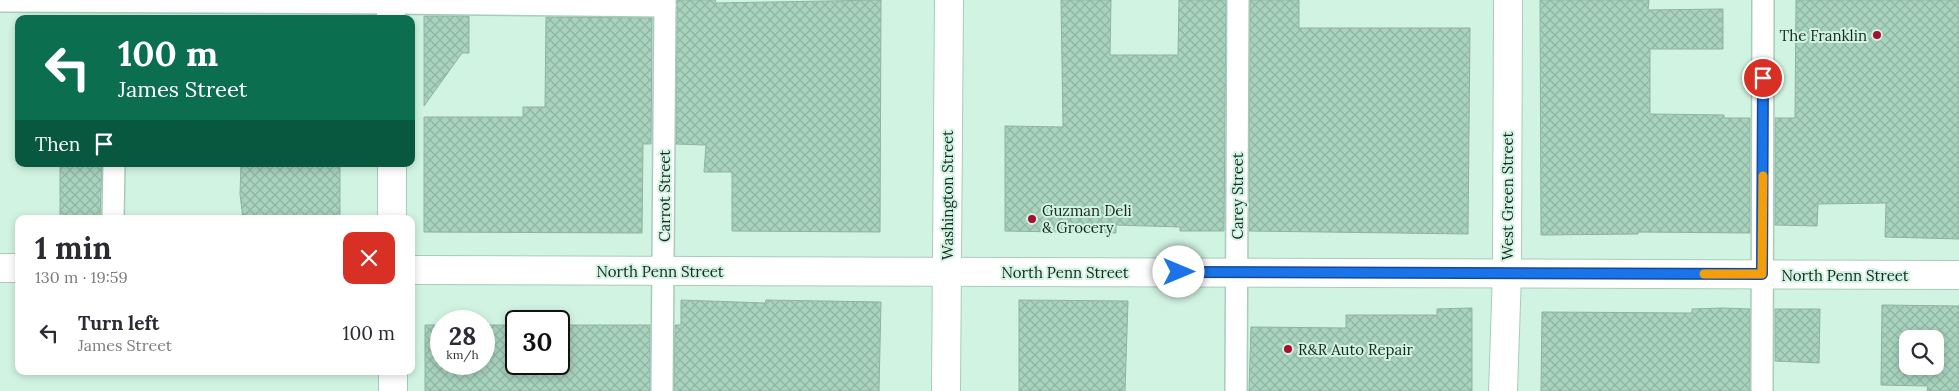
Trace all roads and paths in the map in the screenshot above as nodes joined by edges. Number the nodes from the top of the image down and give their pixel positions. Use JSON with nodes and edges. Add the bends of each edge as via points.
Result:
{"nodes":[{"id":1,"x":949,"y":0,"type":"edge"},
{"id":2,"x":1238,"y":0,"type":"edge"},
{"id":3,"x":1508,"y":0,"type":"edge"},
{"id":4,"x":1763,"y":0,"type":"edge"},
{"id":5,"x":0,"y":1,"type":"edge"},
{"id":6,"x":665,"y":3,"type":"edge"},
{"id":7,"x":117,"y":7,"type":"edge"},
{"id":8,"x":391,"y":7,"type":"edge"},
{"id":9,"x":114,"y":167,"type":"edge"},
{"id":10,"x":392,"y":167,"type":"edge"},
{"id":11,"x":113,"y":215,"type":"edge"},
{"id":12,"x":392,"y":215,"type":"edge"},
{"id":13,"x":0,"y":268,"type":"edge"},
{"id":14,"x":15,"y":268,"type":"edge"},
{"id":15,"x":415,"y":270,"type":"edge"},
{"id":16,"x":664,"y":270,"type":"junction"},
{"id":17,"x":947,"y":272,"type":"junction"},
{"id":18,"x":1237,"y":273,"type":"junction"},
{"id":19,"x":1507,"y":274,"type":"junction"},
{"id":20,"x":1762,"y":274,"type":"junction"},
{"id":21,"x":1959,"y":275,"type":"edge"},
{"id":22,"x":393,"y":375,"type":"edge"},
{"id":23,"x":393,"y":391,"type":"edge"},
{"id":24,"x":662,"y":391,"type":"edge"},
{"id":25,"x":946,"y":391,"type":"edge"},
{"id":26,"x":1236,"y":391,"type":"edge"},
{"id":27,"x":1503,"y":391,"type":"edge"},
{"id":28,"x":1762,"y":391,"type":"edge"}],
"edges":[{"from":1,"to":17,"type":"street","name":"Washington Street"},
{"from":2,"to":18,"type":"lane","name":"Carey Street"},
{"from":3,"to":19,"type":"street","name":"West Green Street"},
{"from":4,"to":20,"type":"lane"},
{"from":5,"to":7,"type":"lane"},
{"from":6,"to":8,"type":"lane"},
{"from":6,"to":16,"type":"lane","name":"Carrot Street"},
{"from":7,"to":8,"type":"lane"},
{"from":9,"to":11,"type":"lane"},
{"from":10,"to":12,"type":"street"},
{"from":13,"to":14,"type":"street"},
{"from":15,"to":16,"type":"street","name":"North Penn Street"},
{"from":16,"to":17,"type":"street","name":"North Penn Street"},
{"from":16,"to":24,"type":"lane","name":"Carrot Street"},
{"from":17,"to":18,"type":"street","name":"North Penn Street"},
{"from":17,"to":25,"type":"street","name":"Washington Street"},
{"from":18,"to":19,"type":"street","name":"North Penn Street"},
{"from":18,"to":26,"type":"lane","name":"Carey Street"},
{"from":19,"to":20,"type":"street","name":"North Penn Street"},
{"from":19,"to":27,"type":"street","name":"West Green Street"},
{"from":20,"to":21,"type":"street","name":"North Penn Street"},
{"from":20,"to":28,"type":"lane"},
{"from":22,"to":23,"type":"street"}]}
